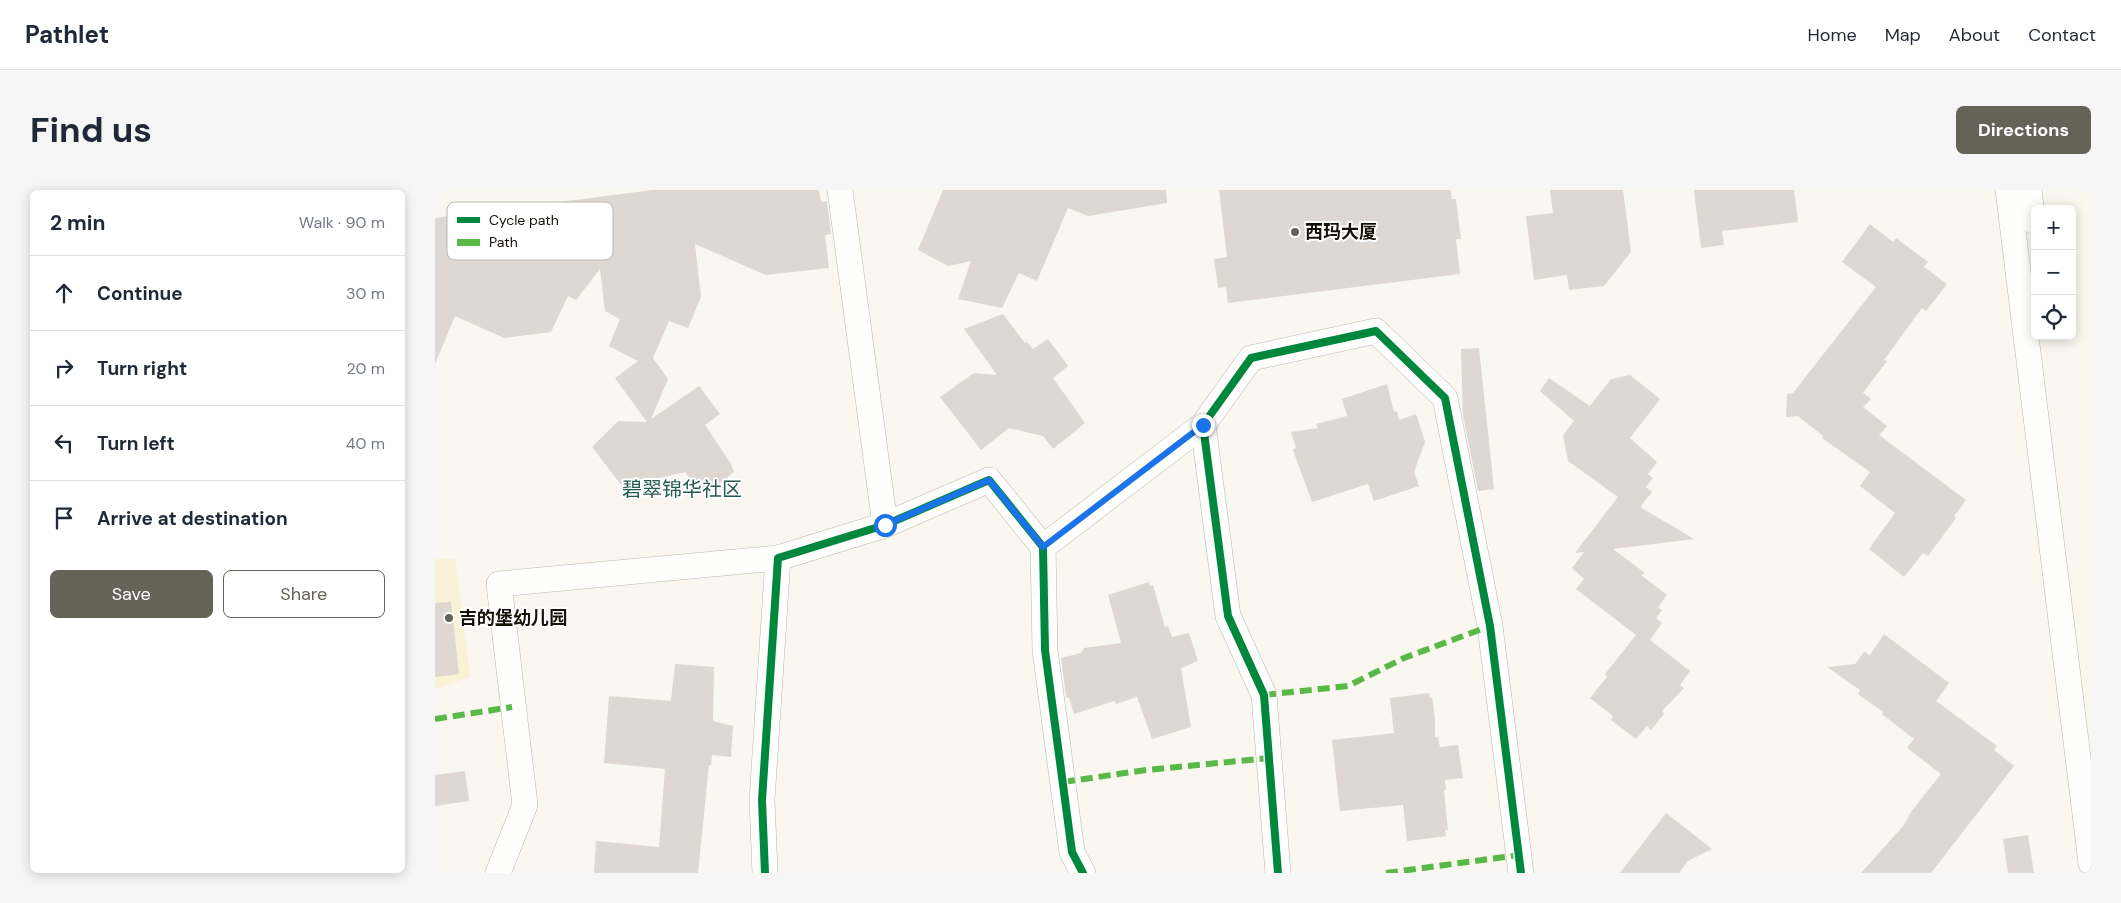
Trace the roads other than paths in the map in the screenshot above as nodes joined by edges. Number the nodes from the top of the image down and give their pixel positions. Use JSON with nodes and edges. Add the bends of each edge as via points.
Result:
{"nodes":[{"id":1,"x":840,"y":190,"type":"edge"},
{"id":2,"x":2009,"y":190,"type":"edge"},
{"id":3,"x":2029,"y":190,"type":"edge"},
{"id":4,"x":2031,"y":206,"type":"edge"},
{"id":5,"x":1203,"y":425,"type":"junction"},
{"id":6,"x":885,"y":525,"type":"junction"},
{"id":7,"x":1043,"y":547,"type":"junction"},
{"id":8,"x":778,"y":558,"type":"junction"},
{"id":9,"x":2091,"y":863,"type":"edge"},
{"id":10,"x":498,"y":873,"type":"edge"},
{"id":11,"x":765,"y":873,"type":"edge"},
{"id":12,"x":1083,"y":873,"type":"edge"},
{"id":13,"x":1278,"y":873,"type":"edge"},
{"id":14,"x":1521,"y":873,"type":"edge"}],
"edges":[{"from":1,"to":6,"type":"street"},
{"from":2,"to":9,"type":"street"},
{"from":3,"to":4,"type":"street"},
{"from":5,"to":7,"type":"street"},
{"from":5,"to":13,"type":"street","via":[[1228,616],[1264,695]]},
{"from":5,"to":14,"type":"street","via":[[1251,358],[1376,331],[1445,398],[1490,626]]},
{"from":6,"to":7,"type":"street","via":[[989,480]]},
{"from":6,"to":8,"type":"street"},
{"from":7,"to":12,"type":"street","via":[[1045,650],[1072,852]]},
{"from":8,"to":10,"type":"street","via":[[499,584],[525,805]]},
{"from":8,"to":11,"type":"street","via":[[762,800]]}]}
